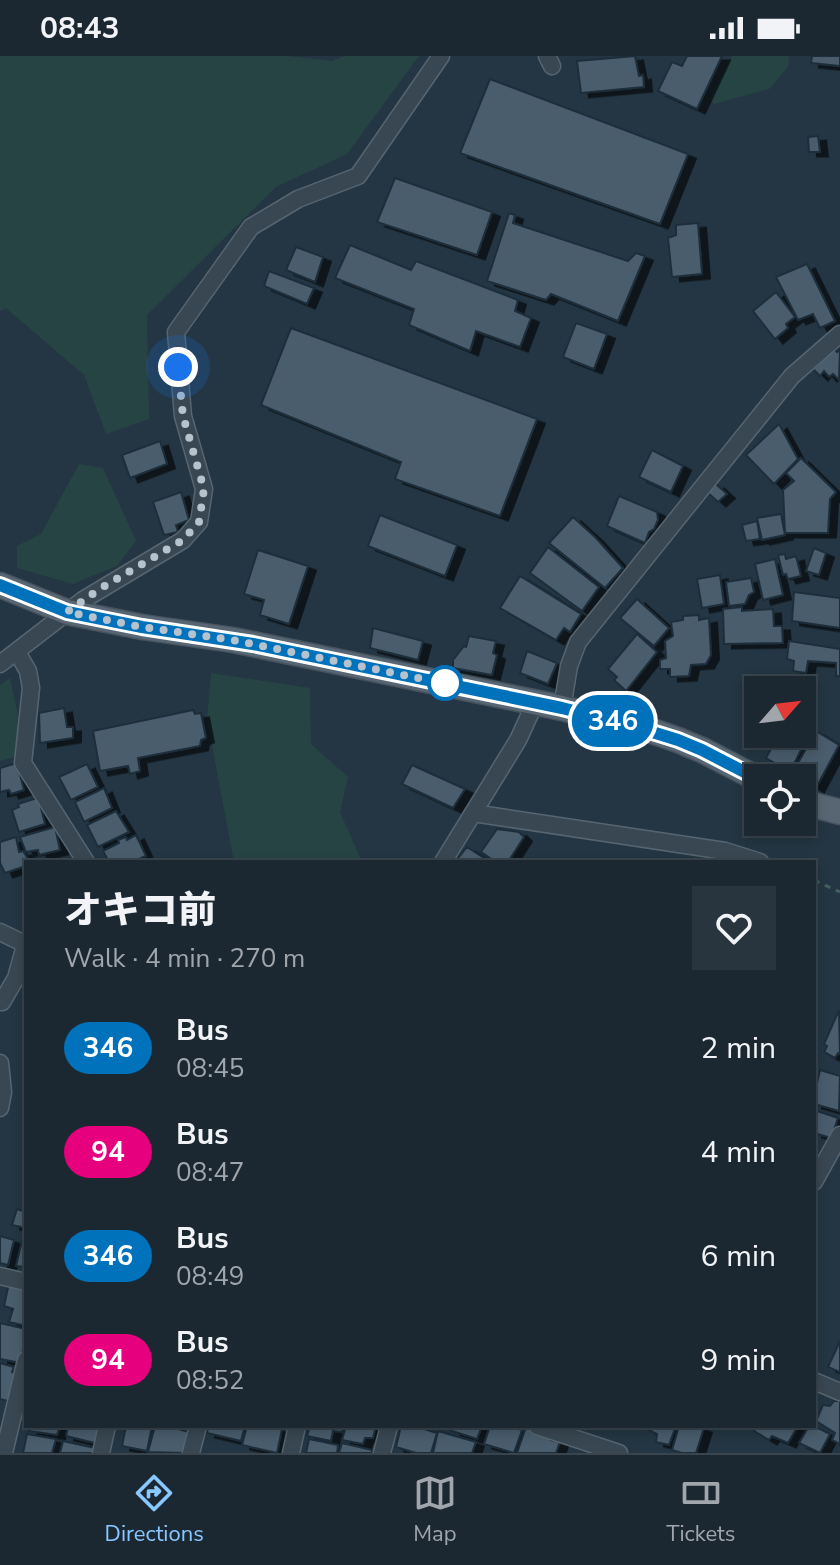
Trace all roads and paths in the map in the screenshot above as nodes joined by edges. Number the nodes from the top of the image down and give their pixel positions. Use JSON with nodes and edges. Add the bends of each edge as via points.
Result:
{"nodes":[{"id":1,"x":441,"y":56,"type":"edge"},
{"id":2,"x":840,"y":334,"type":"edge"},
{"id":3,"x":3,"y":594,"type":"edge"},
{"id":4,"x":67,"y":612,"type":"junction"},
{"id":5,"x":17,"y":652,"type":"junction"},
{"id":6,"x":0,"y":664,"type":"edge"},
{"id":7,"x":535,"y":703,"type":"junction"},
{"id":8,"x":562,"y":708,"type":"junction"},
{"id":9,"x":744,"y":772,"type":"edge"},
{"id":10,"x":816,"y":806,"type":"edge"},
{"id":11,"x":840,"y":812,"type":"edge"},
{"id":12,"x":473,"y":813,"type":"junction"},
{"id":13,"x":85,"y":860,"type":"edge"},
{"id":14,"x":444,"y":860,"type":"edge"},
{"id":15,"x":754,"y":860,"type":"edge"},
{"id":16,"x":816,"y":881,"type":"edge"},
{"id":17,"x":840,"y":892,"type":"edge"},
{"id":18,"x":0,"y":932,"type":"edge"},
{"id":19,"x":24,"y":942,"type":"edge"},
{"id":20,"x":24,"y":950,"type":"edge"},
{"id":21,"x":1,"y":1004,"type":"edge"},
{"id":22,"x":0,"y":1063,"type":"edge"},
{"id":23,"x":0,"y":1108,"type":"edge"},
{"id":24,"x":840,"y":1135,"type":"edge"},
{"id":25,"x":818,"y":1165,"type":"edge"},
{"id":26,"x":0,"y":1276,"type":"edge"},
{"id":27,"x":24,"y":1282,"type":"edge"},
{"id":28,"x":24,"y":1368,"type":"edge"},
{"id":29,"x":816,"y":1382,"type":"edge"},
{"id":30,"x":840,"y":1392,"type":"edge"},
{"id":31,"x":107,"y":1428,"type":"edge"},
{"id":32,"x":197,"y":1428,"type":"edge"},
{"id":33,"x":297,"y":1428,"type":"edge"},
{"id":34,"x":388,"y":1428,"type":"edge"},
{"id":35,"x":543,"y":1428,"type":"edge"},
{"id":36,"x":4,"y":1453,"type":"edge"},
{"id":37,"x":101,"y":1453,"type":"edge"},
{"id":38,"x":191,"y":1453,"type":"edge"},
{"id":39,"x":291,"y":1453,"type":"edge"},
{"id":40,"x":382,"y":1453,"type":"edge"},
{"id":41,"x":619,"y":1453,"type":"edge"}],
"edges":[{"from":1,"to":4,"type":"street","via":[[358,176],[298,199],[251,227],[176,332],[183,416],[204,489],[199,522],[183,540]]},
{"from":2,"to":8,"type":"street","via":[[792,376],[578,642]]},
{"from":3,"to":4,"type":"main road"},
{"from":4,"to":5,"type":"street"},
{"from":4,"to":7,"type":"main road","via":[[233,640]]},
{"from":5,"to":6,"type":"street"},
{"from":5,"to":13,"type":"street","via":[[31,688],[23,763]]},
{"from":7,"to":8,"type":"main road"},
{"from":7,"to":12,"type":"street"},
{"from":8,"to":9,"type":"main road","via":[[678,740]]},
{"from":10,"to":11,"type":"main road"},
{"from":12,"to":14,"type":"street"},
{"from":12,"to":15,"type":"street","via":[[725,851]]},
{"from":16,"to":17,"type":"path"},
{"from":18,"to":19,"type":"street"},
{"from":20,"to":21,"type":"street"},
{"from":22,"to":23,"type":"street"},
{"from":24,"to":25,"type":"street"},
{"from":26,"to":27,"type":"street"},
{"from":28,"to":36,"type":"street"},
{"from":29,"to":30,"type":"street"},
{"from":31,"to":37,"type":"street"},
{"from":32,"to":38,"type":"street"},
{"from":33,"to":39,"type":"street"},
{"from":34,"to":40,"type":"street"},
{"from":35,"to":41,"type":"street"}]}
